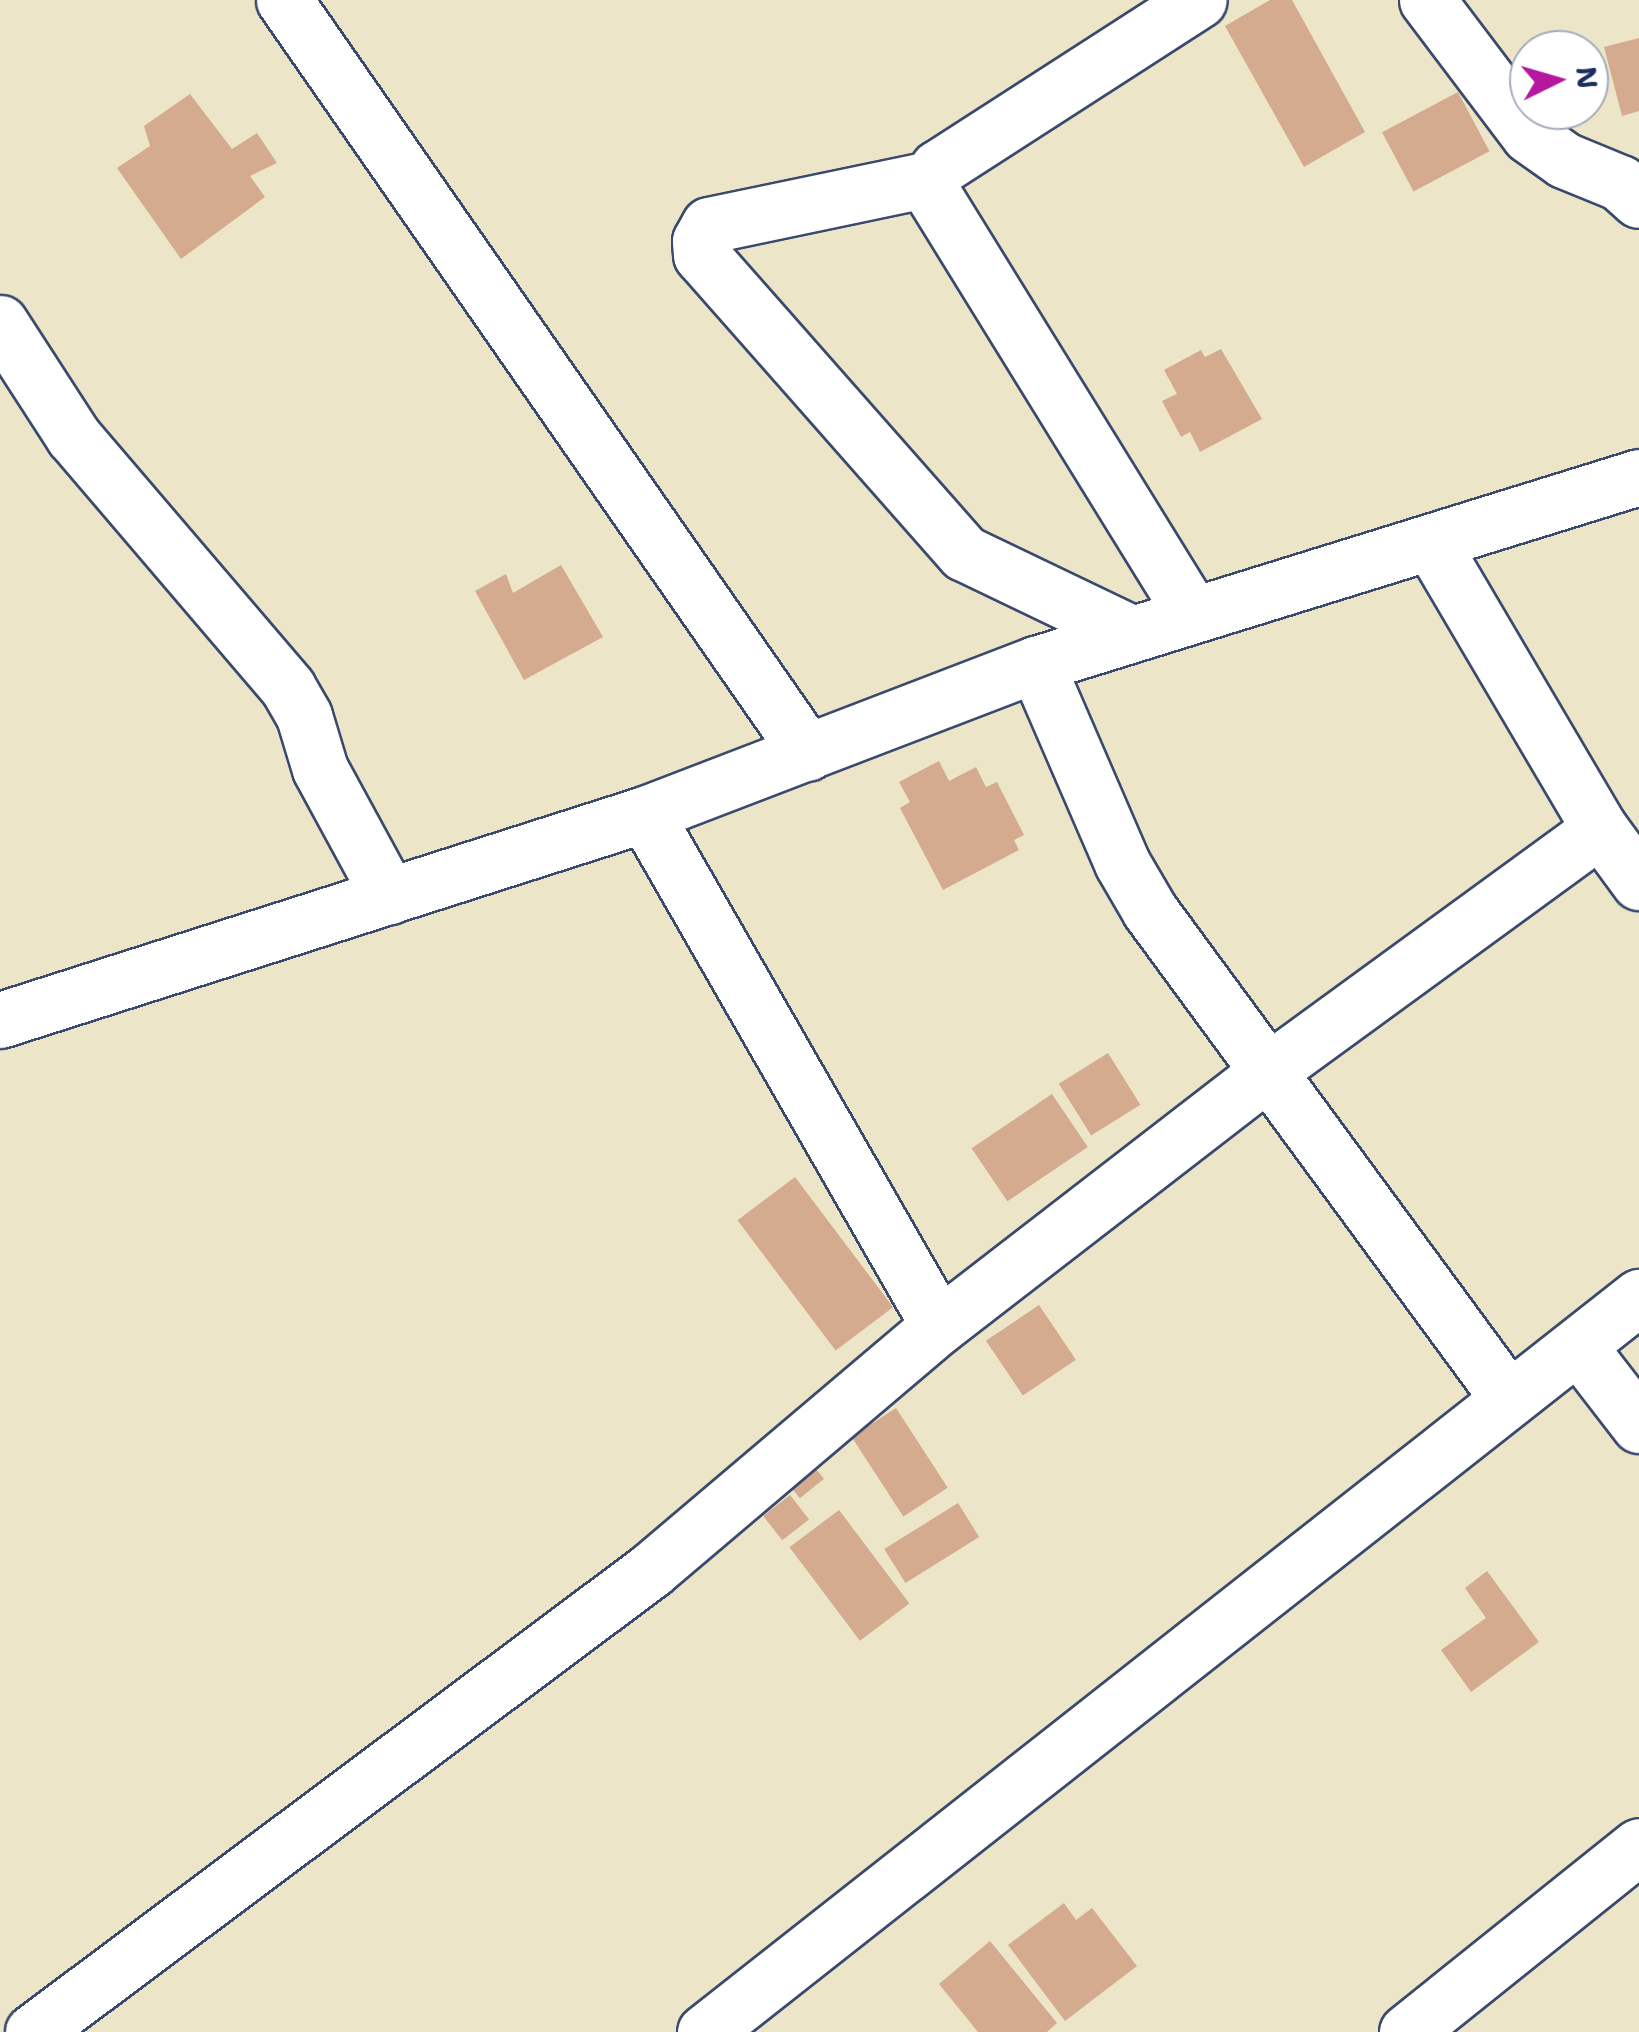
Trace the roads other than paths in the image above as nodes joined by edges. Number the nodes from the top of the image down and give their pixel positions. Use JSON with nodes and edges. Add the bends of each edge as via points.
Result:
{"nodes":[{"id":1,"x":284,"y":0,"type":"edge"},
{"id":2,"x":1199,"y":0,"type":"edge"},
{"id":3,"x":1427,"y":0,"type":"edge"},
{"id":4,"x":930,"y":179,"type":"junction"},
{"id":5,"x":1639,"y":200,"type":"edge"},
{"id":6,"x":0,"y":323,"type":"edge"},
{"id":7,"x":1639,"y":477,"type":"edge"},
{"id":8,"x":1432,"y":544,"type":"junction"},
{"id":9,"x":1193,"y":615,"type":"junction"},
{"id":10,"x":1130,"y":634,"type":"junction"},
{"id":11,"x":1036,"y":664,"type":"junction"},
{"id":12,"x":808,"y":753,"type":"junction"},
{"id":13,"x":645,"y":814,"type":"junction"},
{"id":14,"x":1600,"y":830,"type":"junction"},
{"id":15,"x":1639,"y":882,"type":"edge"},
{"id":16,"x":388,"y":896,"type":"junction"},
{"id":17,"x":0,"y":1020,"type":"edge"},
{"id":18,"x":1271,"y":1069,"type":"junction"},
{"id":19,"x":1639,"y":1297,"type":"edge"},
{"id":20,"x":939,"y":1326,"type":"junction"},
{"id":21,"x":1578,"y":1346,"type":"junction"},
{"id":22,"x":1508,"y":1398,"type":"junction"},
{"id":23,"x":1639,"y":1424,"type":"edge"},
{"id":24,"x":1639,"y":1846,"type":"edge"},
{"id":25,"x":0,"y":2000,"type":"edge"},
{"id":26,"x":22,"y":2032,"type":"edge"},
{"id":27,"x":33,"y":2032,"type":"edge"},
{"id":28,"x":705,"y":2032,"type":"edge"},
{"id":29,"x":1406,"y":2032,"type":"edge"}],
"edges":[{"from":1,"to":12,"type":"street"},
{"from":2,"to":4,"type":"street"},
{"from":3,"to":5,"type":"street","via":[[1529,135]]},
{"from":4,"to":9,"type":"street"},
{"from":4,"to":10,"type":"street","via":[[709,226],[702,255],[964,553]]},
{"from":6,"to":16,"type":"street","via":[[73,436],[288,688],[320,769]]},
{"from":7,"to":8,"type":"street"},
{"from":8,"to":9,"type":"street"},
{"from":8,"to":14,"type":"street"},
{"from":9,"to":10,"type":"street"},
{"from":10,"to":11,"type":"street"},
{"from":11,"to":12,"type":"street"},
{"from":11,"to":18,"type":"street","via":[[1150,911]]},
{"from":12,"to":13,"type":"street"},
{"from":13,"to":16,"type":"street"},
{"from":13,"to":20,"type":"street"},
{"from":14,"to":15,"type":"street"},
{"from":14,"to":18,"type":"street"},
{"from":16,"to":17,"type":"street"},
{"from":18,"to":20,"type":"street"},
{"from":18,"to":22,"type":"street"},
{"from":19,"to":21,"type":"street"},
{"from":20,"to":27,"type":"street","via":[[651,1570]]},
{"from":21,"to":22,"type":"street"},
{"from":21,"to":23,"type":"street"},
{"from":22,"to":28,"type":"street"},
{"from":24,"to":29,"type":"street"},
{"from":25,"to":26,"type":"street"}]}
